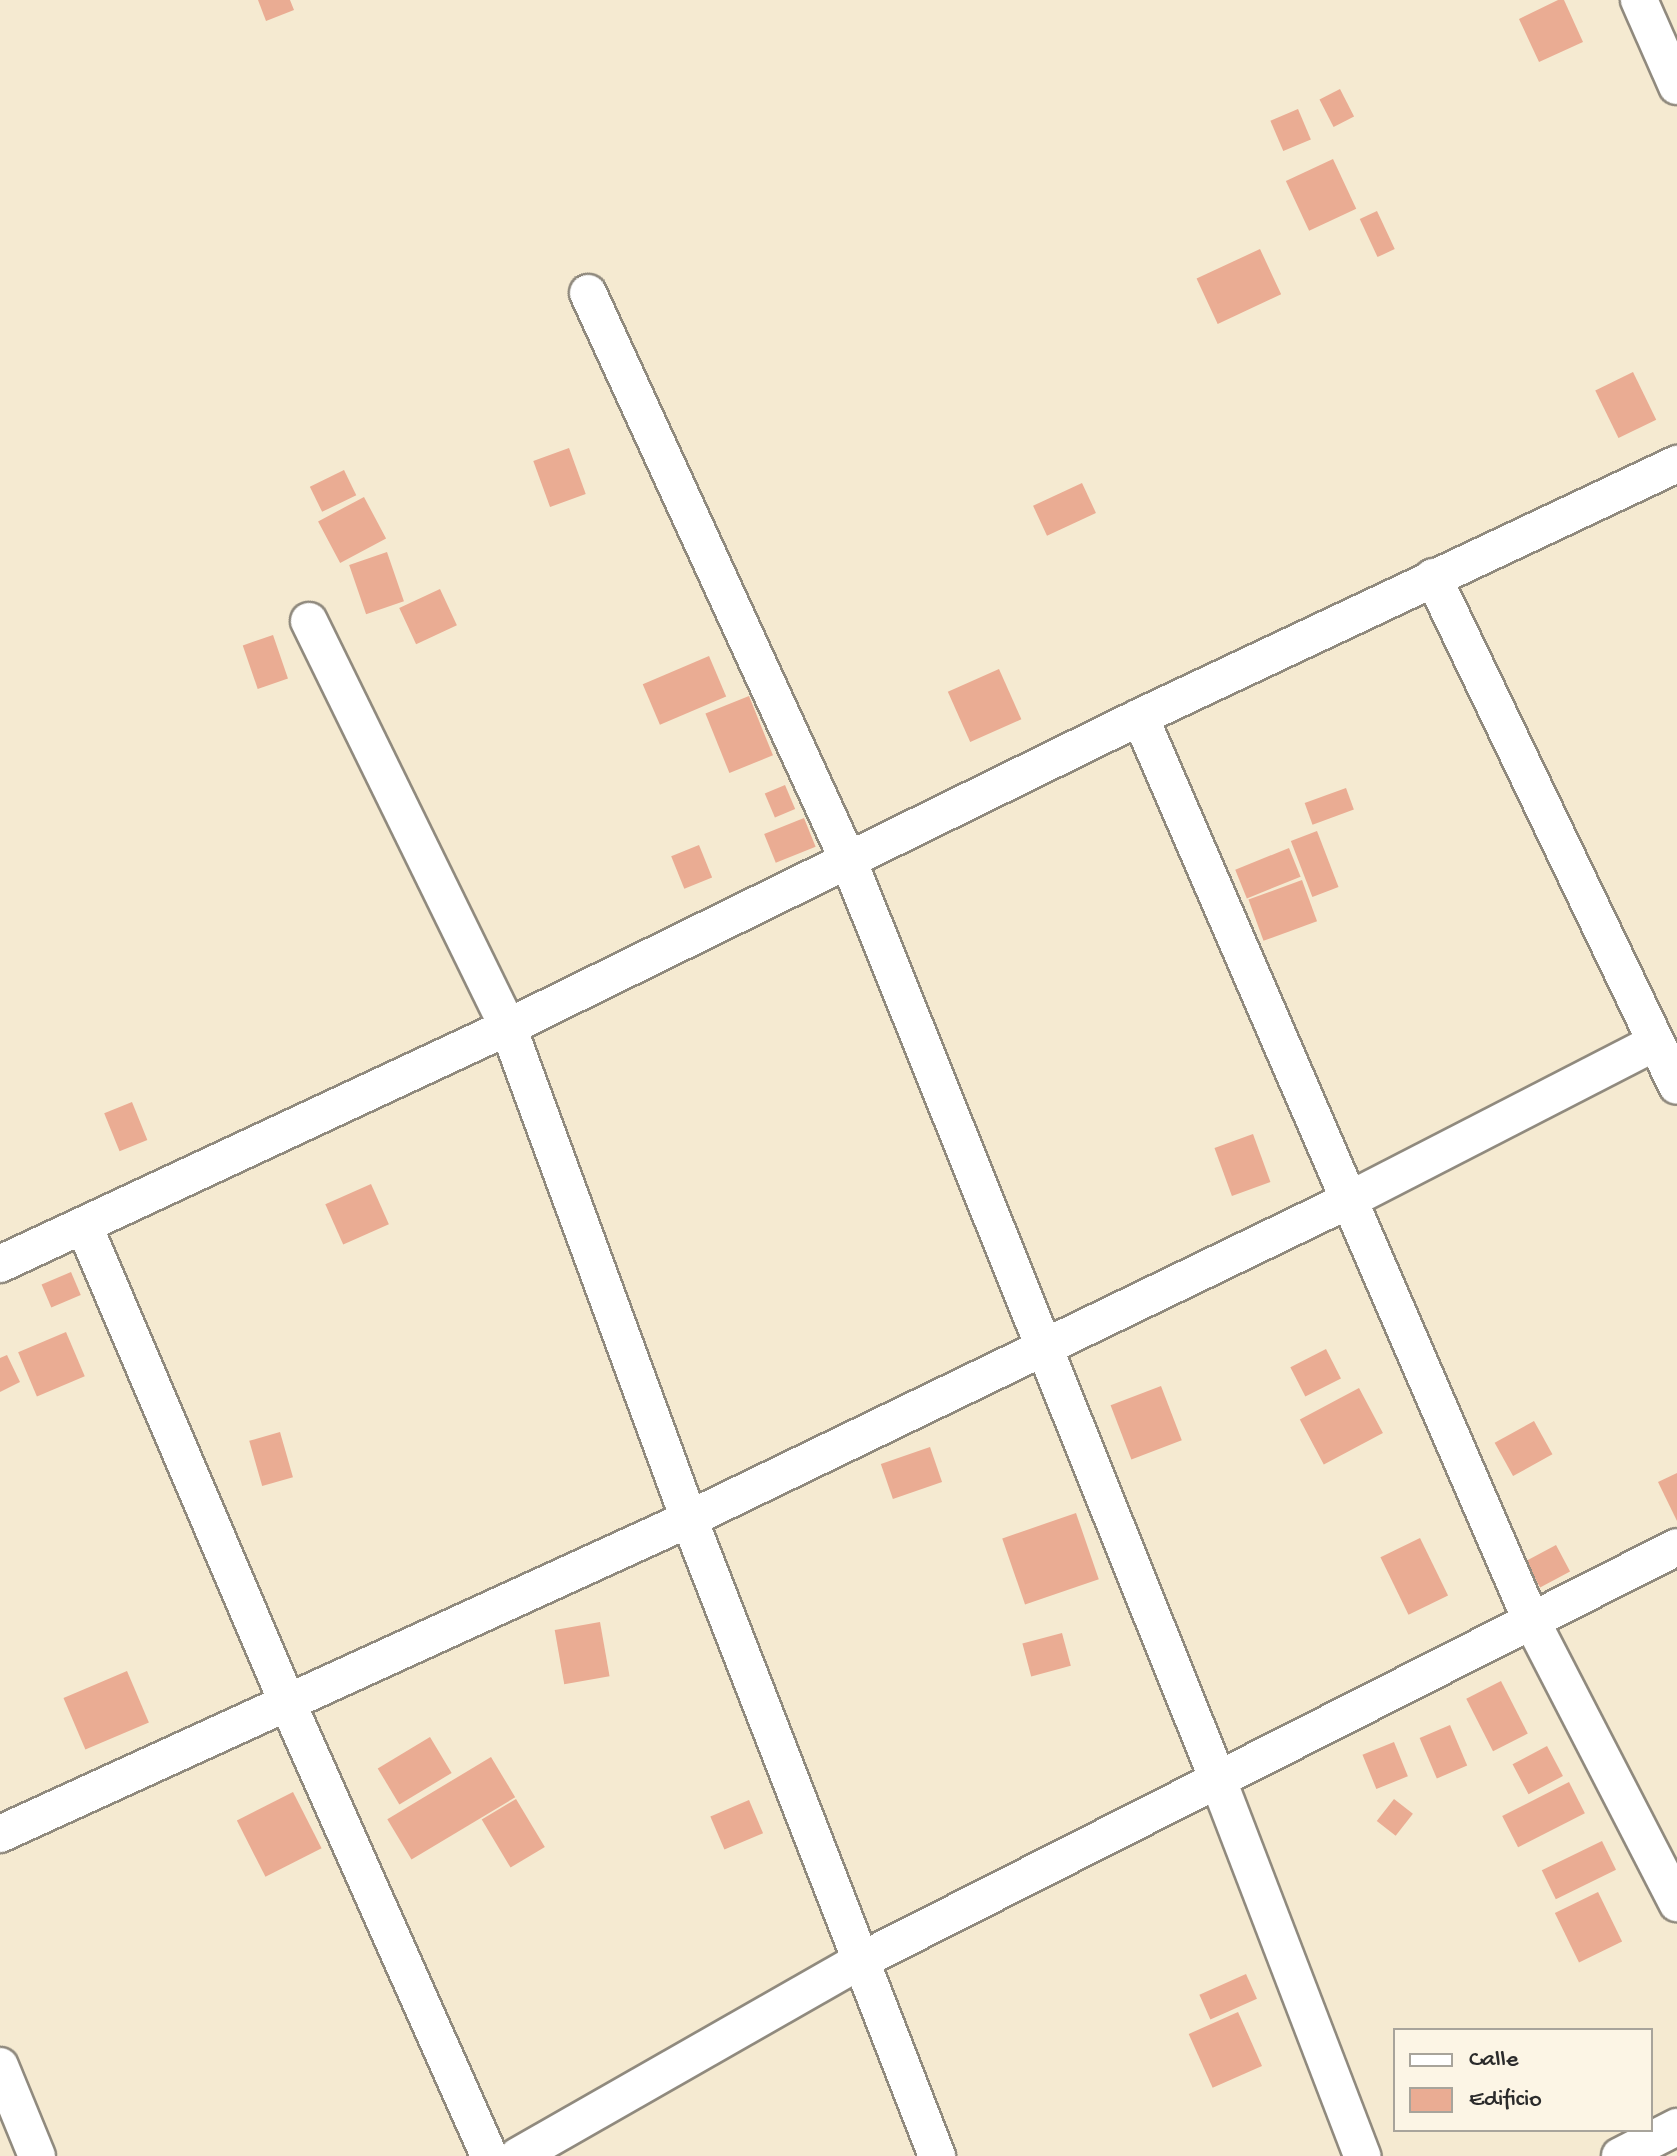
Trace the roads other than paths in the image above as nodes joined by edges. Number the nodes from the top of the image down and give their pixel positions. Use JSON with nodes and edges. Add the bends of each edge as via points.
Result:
{"nodes":[{"id":1,"x":1639,"y":0,"type":"edge"},
{"id":2,"x":1677,"y":86,"type":"edge"},
{"id":3,"x":588,"y":293,"type":"dead end"},
{"id":4,"x":1677,"y":464,"type":"edge"},
{"id":5,"x":1433,"y":577,"type":"junction"},
{"id":6,"x":309,"y":621,"type":"dead end"},
{"id":7,"x":1140,"y":717,"type":"junction"},
{"id":8,"x":849,"y":862,"type":"junction"},
{"id":9,"x":508,"y":1027,"type":"junction"},
{"id":10,"x":1654,"y":1043,"type":"junction"},
{"id":11,"x":1677,"y":1086,"type":"edge"},
{"id":12,"x":1347,"y":1201,"type":"junction"},
{"id":13,"x":84,"y":1226,"type":"junction"},
{"id":14,"x":0,"y":1264,"type":"edge"},
{"id":15,"x":1041,"y":1349,"type":"junction"},
{"id":16,"x":689,"y":1519,"type":"junction"},
{"id":17,"x":1677,"y":1547,"type":"edge"},
{"id":18,"x":1530,"y":1618,"type":"junction"},
{"id":19,"x":288,"y":1704,"type":"junction"},
{"id":20,"x":1218,"y":1780,"type":"junction"},
{"id":21,"x":0,"y":1834,"type":"edge"},
{"id":22,"x":1677,"y":1903,"type":"edge"},
{"id":23,"x":864,"y":1959,"type":"junction"},
{"id":24,"x":0,"y":2066,"type":"edge"},
{"id":25,"x":1677,"y":2127,"type":"edge"},
{"id":26,"x":37,"y":2156,"type":"edge"},
{"id":27,"x":489,"y":2156,"type":"edge"},
{"id":28,"x":518,"y":2156,"type":"edge"},
{"id":29,"x":937,"y":2156,"type":"edge"},
{"id":30,"x":1362,"y":2156,"type":"edge"},
{"id":31,"x":1620,"y":2156,"type":"edge"}],
"edges":[{"from":1,"to":2,"type":"street"},
{"from":3,"to":8,"type":"street"},
{"from":4,"to":5,"type":"street"},
{"from":5,"to":7,"type":"street"},
{"from":5,"to":10,"type":"street"},
{"from":6,"to":9,"type":"street"},
{"from":7,"to":8,"type":"street"},
{"from":7,"to":12,"type":"street"},
{"from":8,"to":9,"type":"street"},
{"from":8,"to":15,"type":"street"},
{"from":9,"to":13,"type":"street"},
{"from":9,"to":16,"type":"street"},
{"from":10,"to":11,"type":"street"},
{"from":10,"to":12,"type":"street"},
{"from":12,"to":15,"type":"street"},
{"from":12,"to":18,"type":"street"},
{"from":13,"to":14,"type":"street"},
{"from":13,"to":19,"type":"street"},
{"from":15,"to":16,"type":"street"},
{"from":15,"to":20,"type":"street"},
{"from":16,"to":19,"type":"street"},
{"from":16,"to":23,"type":"street"},
{"from":17,"to":18,"type":"street"},
{"from":18,"to":20,"type":"street"},
{"from":18,"to":22,"type":"street"},
{"from":19,"to":21,"type":"street"},
{"from":19,"to":27,"type":"street"},
{"from":20,"to":23,"type":"street"},
{"from":20,"to":30,"type":"street"},
{"from":23,"to":28,"type":"street"},
{"from":23,"to":29,"type":"street"},
{"from":24,"to":26,"type":"street"},
{"from":25,"to":31,"type":"street"}]}
